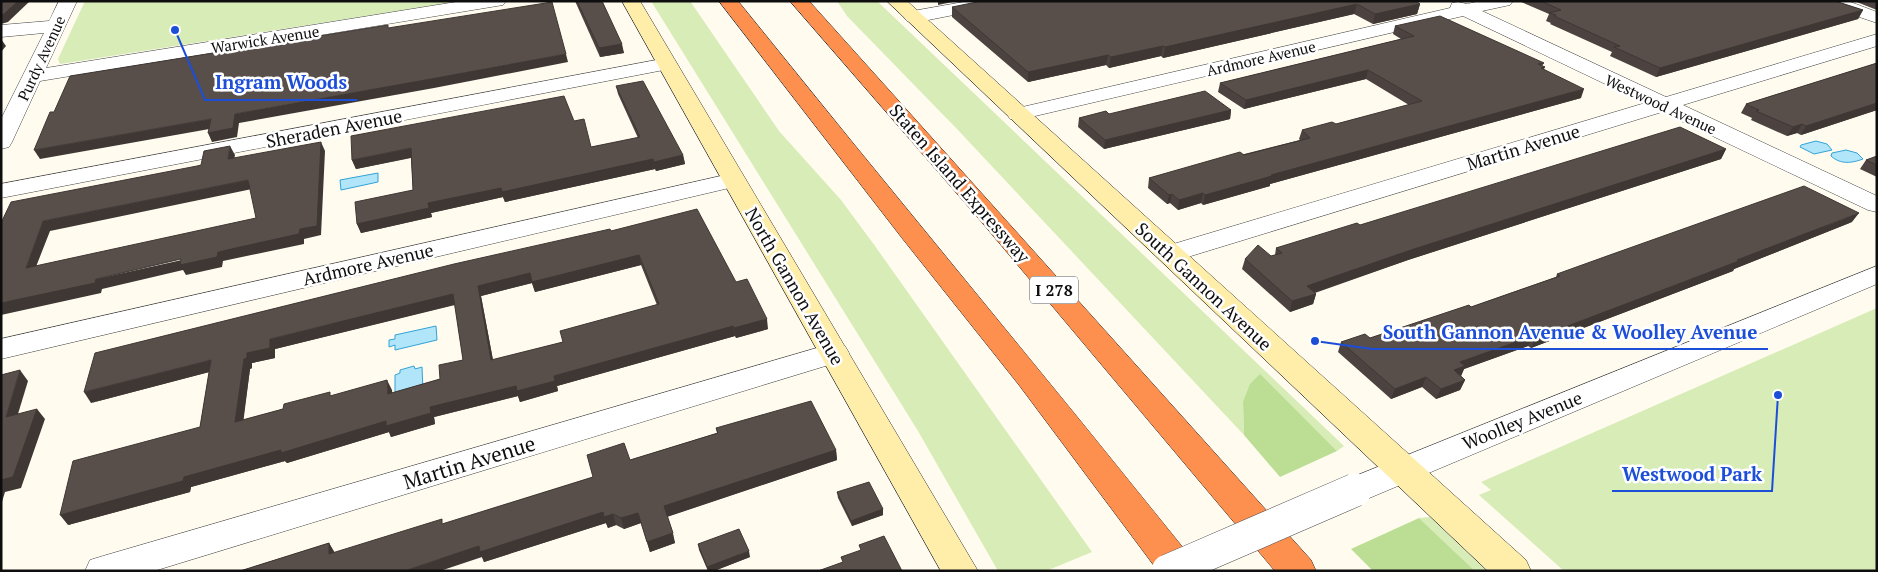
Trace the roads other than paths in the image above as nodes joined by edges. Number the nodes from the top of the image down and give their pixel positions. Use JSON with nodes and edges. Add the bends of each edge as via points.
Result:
{"nodes":[{"id":1,"x":68,"y":1,"type":"edge"},
{"id":2,"x":497,"y":1,"type":"edge"},
{"id":3,"x":631,"y":1,"type":"edge"},
{"id":4,"x":728,"y":1,"type":"edge"},
{"id":5,"x":799,"y":1,"type":"edge"},
{"id":6,"x":999,"y":1,"type":"edge"},
{"id":7,"x":1445,"y":1,"type":"edge"},
{"id":8,"x":1504,"y":1,"type":"edge"},
{"id":9,"x":1830,"y":1,"type":"edge"},
{"id":10,"x":905,"y":9,"type":"edge"},
{"id":11,"x":1465,"y":10,"type":"junction"},
{"id":12,"x":1877,"y":18,"type":"edge"},
{"id":13,"x":55,"y":26,"type":"junction"},
{"id":14,"x":1,"y":31,"type":"edge"},
{"id":15,"x":1877,"y":40,"type":"edge"},
{"id":16,"x":667,"y":64,"type":"junction"},
{"id":17,"x":32,"y":76,"type":"junction"},
{"id":18,"x":1663,"y":105,"type":"junction"},
{"id":19,"x":1018,"y":114,"type":"junction"},
{"id":20,"x":1,"y":142,"type":"edge"},
{"id":21,"x":734,"y":180,"type":"junction"},
{"id":22,"x":1,"y":191,"type":"edge"},
{"id":23,"x":1877,"y":205,"type":"edge"},
{"id":24,"x":1169,"y":254,"type":"junction"},
{"id":25,"x":1877,"y":274,"type":"edge"},
{"id":26,"x":1,"y":349,"type":"edge"},
{"id":27,"x":834,"y":353,"type":"junction"},
{"id":28,"x":1403,"y":470,"type":"junction"},
{"id":29,"x":104,"y":571,"type":"edge"},
{"id":30,"x":960,"y":571,"type":"edge"},
{"id":31,"x":1168,"y":571,"type":"edge"},
{"id":32,"x":1180,"y":571,"type":"edge"},
{"id":33,"x":1298,"y":571,"type":"edge"},
{"id":34,"x":1513,"y":571,"type":"edge"}],
"edges":[{"from":1,"to":13,"type":"street","name":"Purdy Avenue"},
{"from":2,"to":17,"type":"street","name":"Warwick Avenue"},
{"from":3,"to":16,"type":"main road","name":"North Gannon Avenue"},
{"from":4,"to":32,"type":"highway"},
{"from":5,"to":33,"type":"highway","name":"Staten Island Expressway","number":"I 278"},
{"from":6,"to":10,"type":"street"},
{"from":7,"to":11,"type":"street","name":"Westwood Avenue"},
{"from":8,"to":11,"type":"street","name":"Ardmore Avenue"},
{"from":9,"to":12,"type":"street"},
{"from":10,"to":19,"type":"main road","name":"South Gannon Avenue"},
{"from":11,"to":18,"type":"street","name":"Westwood Avenue"},
{"from":11,"to":19,"type":"street","name":"Ardmore Avenue"},
{"from":13,"to":14,"type":"street"},
{"from":13,"to":17,"type":"street","name":"Purdy Avenue"},
{"from":15,"to":18,"type":"street","name":"Martin Avenue"},
{"from":16,"to":21,"type":"main road","name":"North Gannon Avenue"},
{"from":16,"to":22,"type":"street","name":"Sheraden Avenue"},
{"from":17,"to":20,"type":"street","name":"Purdy Avenue"},
{"from":18,"to":23,"type":"street","name":"Westwood Avenue"},
{"from":18,"to":24,"type":"street","name":"Martin Avenue"},
{"from":19,"to":24,"type":"main road","name":"South Gannon Avenue"},
{"from":21,"to":26,"type":"street","name":"Ardmore Avenue"},
{"from":21,"to":27,"type":"main road","name":"North Gannon Avenue"},
{"from":24,"to":28,"type":"main road","name":"South Gannon Avenue"},
{"from":25,"to":28,"type":"street","name":"Woolley Avenue"},
{"from":27,"to":29,"type":"street","name":"Martin Avenue"},
{"from":27,"to":30,"type":"main road","name":"North Gannon Avenue"},
{"from":28,"to":31,"type":"street","name":"Woolley Avenue","bridge":true},
{"from":28,"to":34,"type":"main road","name":"South Gannon Avenue"}]}
